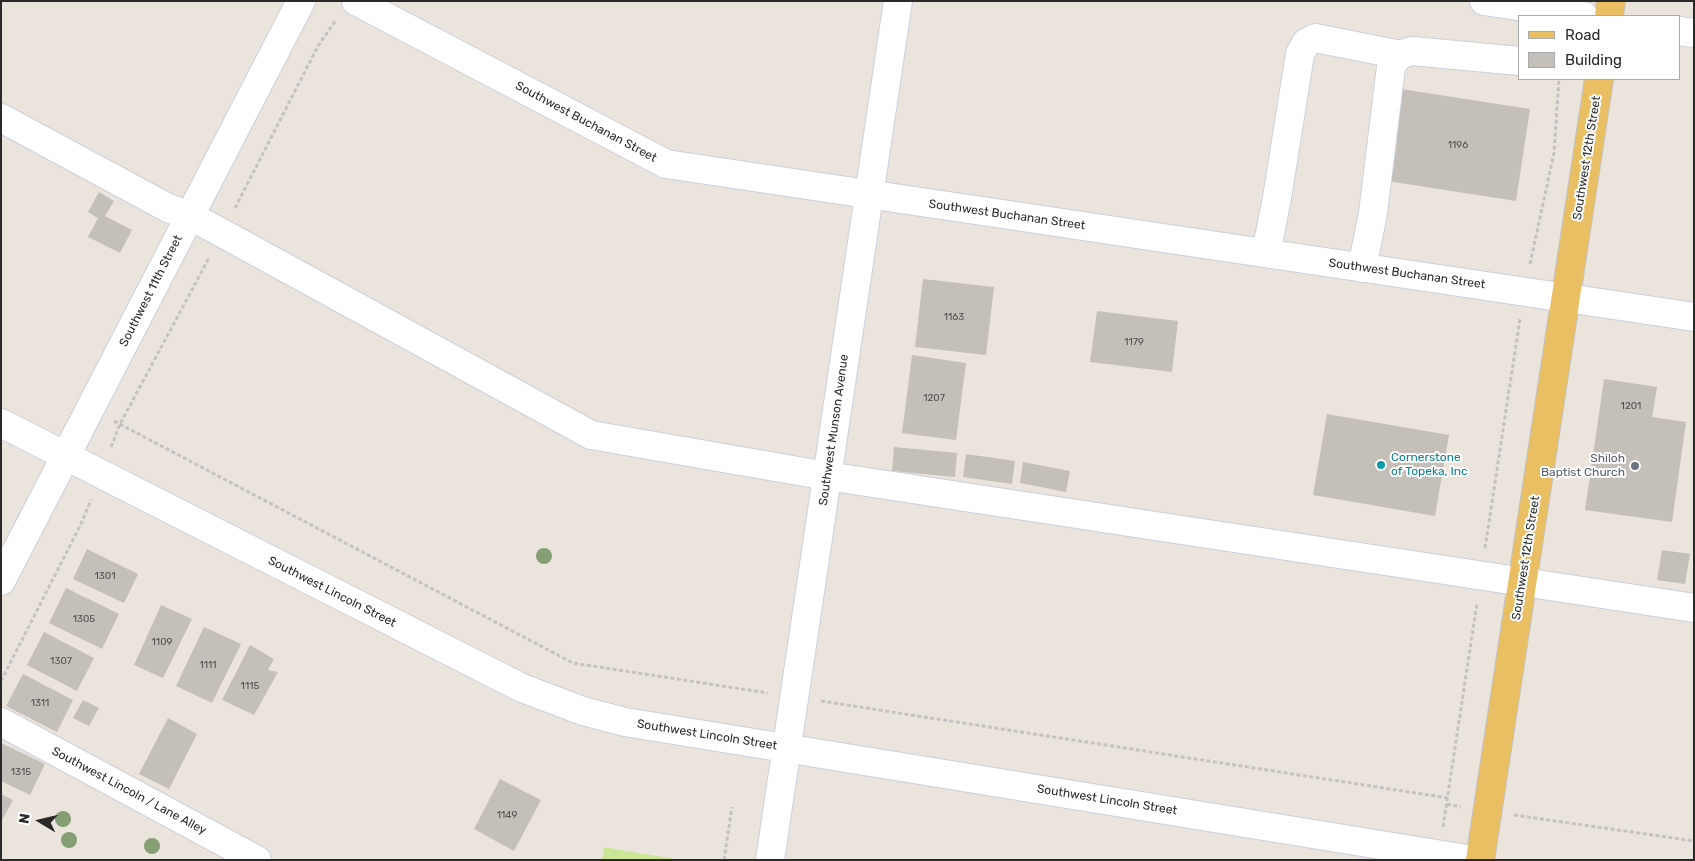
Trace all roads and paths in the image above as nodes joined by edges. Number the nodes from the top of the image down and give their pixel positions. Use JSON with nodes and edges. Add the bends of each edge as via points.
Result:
{"nodes":[{"id":1,"x":301,"y":1,"type":"edge"},
{"id":2,"x":898,"y":1,"type":"edge"},
{"id":3,"x":1484,"y":1,"type":"edge"},
{"id":4,"x":1611,"y":1,"type":"edge"},
{"id":5,"x":347,"y":9,"type":"edge"},
{"id":6,"x":1577,"y":15,"type":"edge"},
{"id":7,"x":1609,"y":15,"type":"edge"},
{"id":8,"x":1680,"y":31,"type":"edge"},
{"id":9,"x":1694,"y":33,"type":"edge"},
{"id":10,"x":1401,"y":55,"type":"junction"},
{"id":11,"x":1518,"y":62,"type":"edge"},
{"id":12,"x":1560,"y":80,"type":"edge"},
{"id":13,"x":1599,"y":80,"type":"edge"},
{"id":14,"x":1,"y":118,"type":"edge"},
{"id":15,"x":868,"y":194,"type":"junction"},
{"id":16,"x":190,"y":216,"type":"junction"},
{"id":17,"x":222,"y":233,"type":"junction"},
{"id":18,"x":1266,"y":253,"type":"junction"},
{"id":19,"x":1362,"y":268,"type":"junction"},
{"id":20,"x":1524,"y":292,"type":"junction"},
{"id":21,"x":1566,"y":299,"type":"junction"},
{"id":22,"x":1694,"y":317,"type":"edge"},
{"id":23,"x":90,"y":410,"type":"junction"},
{"id":24,"x":1,"y":423,"type":"edge"},
{"id":25,"x":66,"y":457,"type":"junction"},
{"id":26,"x":827,"y":476,"type":"junction"},
{"id":27,"x":1481,"y":574,"type":"junction"},
{"id":28,"x":1523,"y":580,"type":"junction"},
{"id":29,"x":1,"y":581,"type":"edge"},
{"id":30,"x":1694,"y":608,"type":"edge"},
{"id":31,"x":796,"y":698,"type":"junction"},
{"id":32,"x":1,"y":722,"type":"edge"},
{"id":33,"x":788,"y":748,"type":"junction"},
{"id":34,"x":1448,"y":798,"type":"junction"},
{"id":35,"x":1447,"y":804,"type":"junction"},
{"id":36,"x":732,"y":807,"type":"dead end"},
{"id":37,"x":1487,"y":811,"type":"junction"},
{"id":38,"x":1694,"y":841,"type":"edge"},
{"id":39,"x":1438,"y":854,"type":"junction"},
{"id":40,"x":257,"y":860,"type":"edge"},
{"id":41,"x":724,"y":860,"type":"edge"},
{"id":42,"x":770,"y":860,"type":"edge"},
{"id":43,"x":1473,"y":860,"type":"edge"},
{"id":44,"x":1480,"y":860,"type":"edge"}],
"edges":[{"from":1,"to":16,"type":"street","name":"Southwest 11th Street"},
{"from":2,"to":15,"type":"street","name":"Southwest Munson Avenue"},
{"from":3,"to":6,"type":"street"},
{"from":4,"to":7,"type":"main road"},
{"from":5,"to":15,"type":"street","name":"Southwest Buchanan Street","via":[[666,164]]},
{"from":5,"to":17,"type":"path","via":[[318,46]]},
{"from":8,"to":9,"type":"street"},
{"from":10,"to":11,"type":"street","via":[[1412,51]]},
{"from":10,"to":18,"type":"street","via":[[1315,38],[1306,43],[1300,54]]},
{"from":10,"to":19,"type":"street","via":[[1391,67],[1373,212]]},
{"from":12,"to":20,"type":"path","via":[[1554,153]]},
{"from":13,"to":21,"type":"main road","name":"Southwest 12th Street"},
{"from":14,"to":16,"type":"street","via":[[168,208]]},
{"from":15,"to":18,"type":"street","name":"Southwest Buchanan Street"},
{"from":15,"to":26,"type":"street","name":"Southwest Munson Avenue"},
{"from":16,"to":17,"type":"street"},
{"from":16,"to":23,"type":"street","name":"Southwest 11th Street"},
{"from":17,"to":26,"type":"street","via":[[591,435]]},
{"from":18,"to":19,"type":"street","name":"Southwest Buchanan Street"},
{"from":19,"to":20,"type":"street","name":"Southwest Buchanan Street"},
{"from":20,"to":21,"type":"street","name":"Southwest Buchanan Street"},
{"from":20,"to":27,"type":"path"},
{"from":21,"to":22,"type":"street","name":"Southwest Buchanan Street"},
{"from":21,"to":28,"type":"main road","name":"Southwest 12th Street"},
{"from":23,"to":25,"type":"street","name":"Southwest 11th Street"},
{"from":23,"to":31,"type":"path","via":[[573,663]]},
{"from":24,"to":25,"type":"street","name":"Southwest Lincoln Street"},
{"from":25,"to":29,"type":"street","name":"Southwest 11th Street"},
{"from":25,"to":33,"type":"street","name":"Southwest Lincoln Street","via":[[522,688],[583,711],[625,722]]},
{"from":26,"to":27,"type":"street"},
{"from":26,"to":31,"type":"street","name":"Southwest Munson Avenue"},
{"from":27,"to":28,"type":"street"},
{"from":27,"to":34,"type":"path"},
{"from":28,"to":30,"type":"street"},
{"from":28,"to":37,"type":"main road","name":"Southwest 12th Street"},
{"from":31,"to":33,"type":"street","name":"Southwest Munson Avenue"},
{"from":31,"to":34,"type":"path"},
{"from":32,"to":40,"type":"street","name":"Southwest Lincoln / Lane Alley"},
{"from":33,"to":39,"type":"street","name":"Southwest Lincoln Street"},
{"from":33,"to":42,"type":"street","name":"Southwest Munson Avenue"},
{"from":34,"to":35,"type":"path"},
{"from":35,"to":37,"type":"path"},
{"from":35,"to":39,"type":"path"},
{"from":36,"to":41,"type":"path"},
{"from":37,"to":38,"type":"path"},
{"from":37,"to":44,"type":"main road","name":"Southwest 12th Street"},
{"from":39,"to":43,"type":"street","name":"Southwest Lincoln Street"}]}
